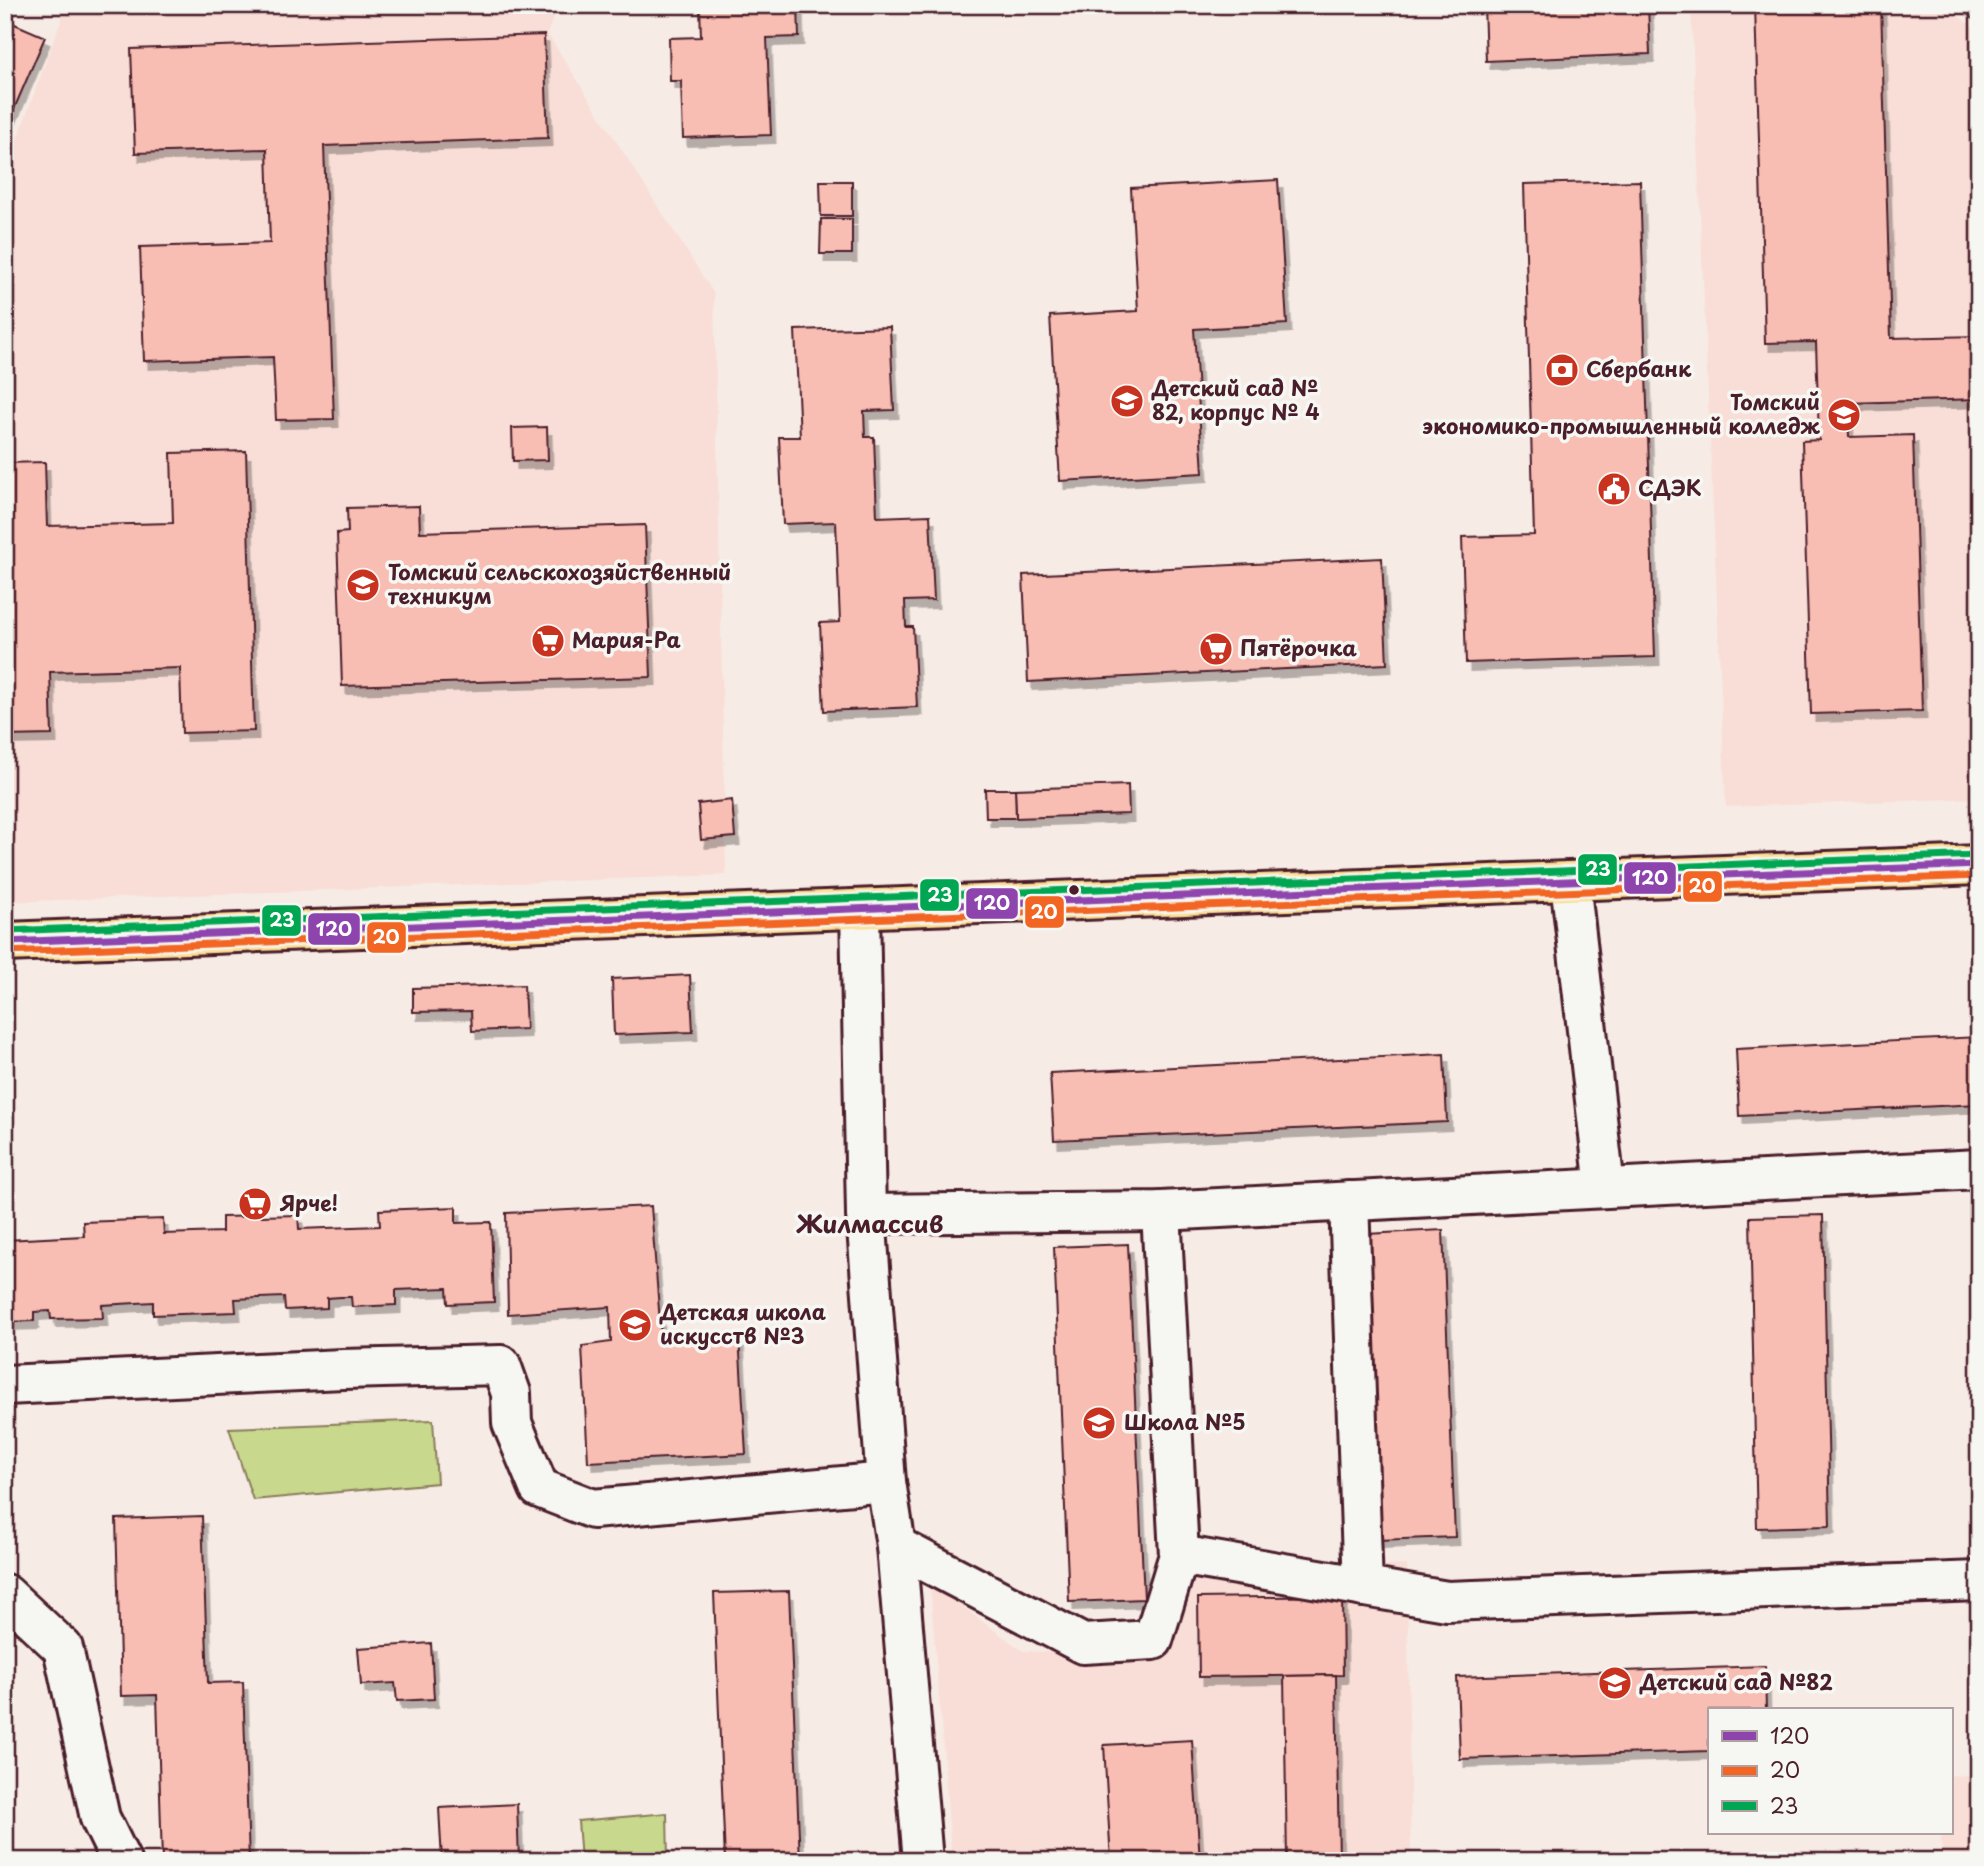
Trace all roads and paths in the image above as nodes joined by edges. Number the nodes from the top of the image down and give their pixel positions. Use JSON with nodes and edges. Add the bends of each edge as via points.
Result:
{"nodes":[{"id":1,"x":1979,"y":865,"type":"edge"},
{"id":2,"x":1570,"y":881,"type":"junction"},
{"id":3,"x":860,"y":909,"type":"junction"},
{"id":4,"x":5,"y":942,"type":"edge"},
{"id":5,"x":1979,"y":1169,"type":"edge"},
{"id":6,"x":1605,"y":1188,"type":"junction"},
{"id":7,"x":1349,"y":1201,"type":"junction"},
{"id":8,"x":1161,"y":1211,"type":"junction"},
{"id":9,"x":866,"y":1214,"type":"junction"},
{"id":10,"x":5,"y":1385,"type":"edge"},
{"id":11,"x":886,"y":1482,"type":"junction"},
{"id":12,"x":896,"y":1546,"type":"junction"},
{"id":13,"x":1179,"y":1555,"type":"junction"},
{"id":14,"x":1979,"y":1581,"type":"edge"},
{"id":15,"x":1363,"y":1587,"type":"junction"},
{"id":16,"x":5,"y":1594,"type":"edge"},
{"id":17,"x":121,"y":1861,"type":"edge"},
{"id":18,"x":923,"y":1861,"type":"edge"}],
"edges":[{"from":1,"to":2,"type":"main road"},
{"from":2,"to":3,"type":"main road"},
{"from":2,"to":6,"type":"lane"},
{"from":3,"to":4,"type":"main road"},
{"from":3,"to":9,"type":"lane"},
{"from":5,"to":6,"type":"lane"},
{"from":6,"to":7,"type":"lane"},
{"from":7,"to":8,"type":"lane"},
{"from":7,"to":15,"type":"lane"},
{"from":8,"to":9,"type":"lane"},
{"from":8,"to":13,"type":"lane"},
{"from":9,"to":11,"type":"lane"},
{"from":10,"to":11,"type":"lane","via":[[501,1365],[512,1393],[512,1423],[539,1489],[593,1509]]},
{"from":11,"to":12,"type":"lane"},
{"from":12,"to":13,"type":"lane","via":[[1083,1644],[1153,1640]]},
{"from":12,"to":18,"type":"lane"},
{"from":13,"to":15,"type":"lane"},
{"from":14,"to":15,"type":"lane","via":[[1447,1601]]},
{"from":16,"to":17,"type":"lane","via":[[63,1648],[100,1818]]}]}
